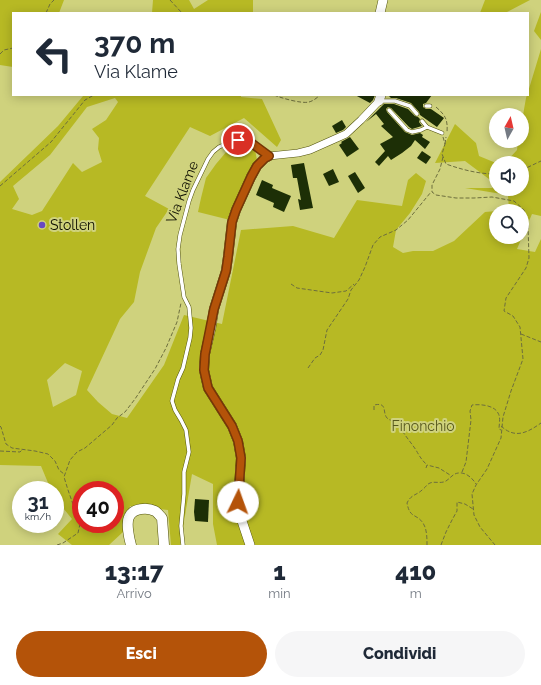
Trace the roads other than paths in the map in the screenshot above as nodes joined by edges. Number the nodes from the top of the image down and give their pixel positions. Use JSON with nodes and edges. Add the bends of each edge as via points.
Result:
{"nodes":[{"id":1,"x":383,"y":0,"type":"edge"},
{"id":2,"x":380,"y":12,"type":"edge"},
{"id":3,"x":380,"y":100,"type":"edge"},
{"id":4,"x":417,"y":106,"type":"dead end"},
{"id":5,"x":412,"y":107,"type":"junction"},
{"id":6,"x":389,"y":110,"type":"dead end"},
{"id":7,"x":417,"y":114,"type":"dead end"},
{"id":8,"x":422,"y":121,"type":"dead end"},
{"id":9,"x":427,"y":127,"type":"junction"},
{"id":10,"x":442,"y":133,"type":"road end"},
{"id":11,"x":269,"y":156,"type":"junction"},
{"id":12,"x":131,"y":545,"type":"edge"},
{"id":13,"x":164,"y":545,"type":"edge"},
{"id":14,"x":183,"y":545,"type":"edge"},
{"id":15,"x":250,"y":545,"type":"edge"}],
"edges":[{"from":1,"to":2,"type":"street"},
{"from":3,"to":5,"type":"lane","via":[[395,101]]},
{"from":3,"to":11,"type":"street","via":[[346,134],[310,150]]},
{"from":4,"to":5,"type":"lane"},
{"from":5,"to":7,"type":"lane"},
{"from":6,"to":9,"type":"lane","via":[[407,130],[412,132]]},
{"from":8,"to":9,"type":"lane"},
{"from":9,"to":10,"type":"lane"},
{"from":11,"to":14,"type":"lane","name":"Via Klame","via":[[250,142],[238,140],[213,152],[193,190],[180,235],[179,264],[184,297],[191,318],[190,338],[172,400],[186,430],[189,452],[184,472],[181,526]]},
{"from":11,"to":15,"type":"street","via":[[257,166],[232,222],[226,271],[214,309],[204,370],[208,388],[232,426],[238,441],[241,458],[238,502]]},
{"from":12,"to":13,"type":"main road","via":[[128,533],[129,517],[139,509],[155,511],[162,518]]}]}
